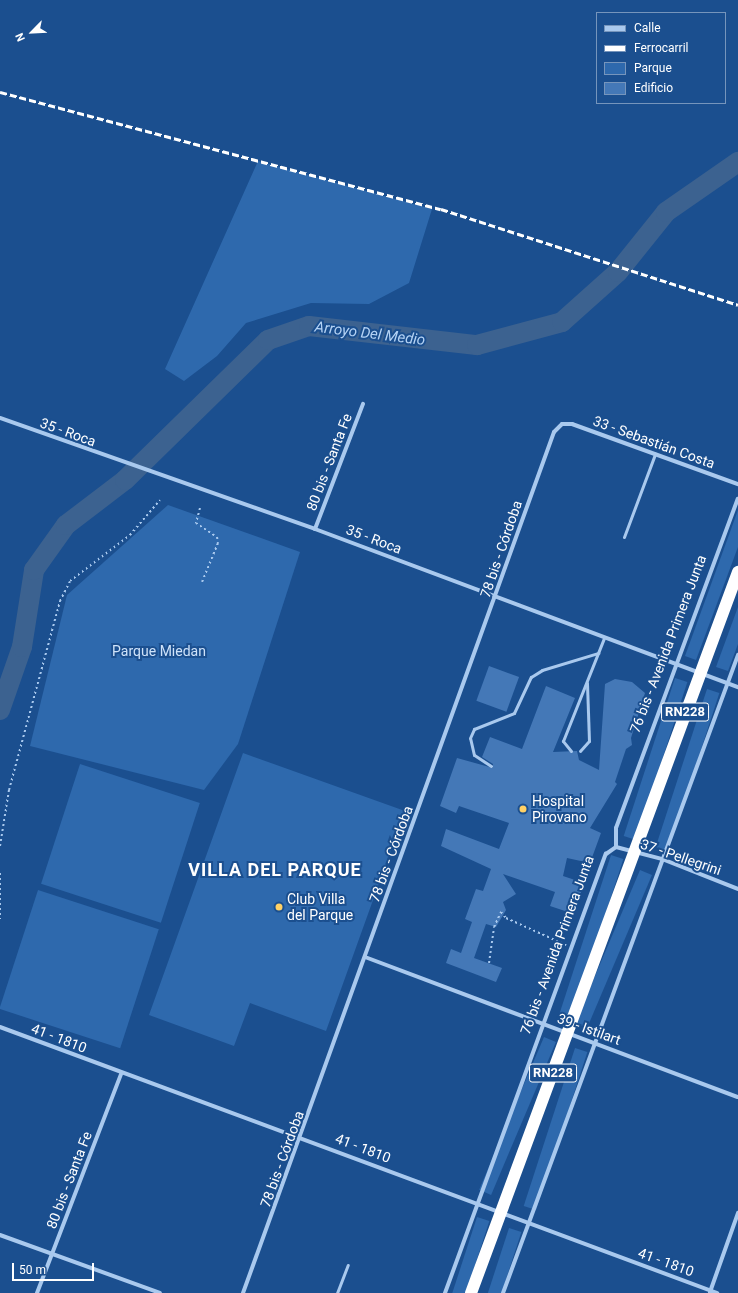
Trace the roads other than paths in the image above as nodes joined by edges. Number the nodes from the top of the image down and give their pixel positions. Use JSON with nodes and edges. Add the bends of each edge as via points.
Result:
{"nodes":[{"id":1,"x":363,"y":404,"type":"dead end"},
{"id":2,"x":0,"y":418,"type":"edge"},
{"id":3,"x":562,"y":424,"type":"joint"},
{"id":4,"x":655,"y":454,"type":"junction"},
{"id":5,"x":738,"y":484,"type":"edge"},
{"id":6,"x":738,"y":499,"type":"edge"},
{"id":7,"x":315,"y":528,"type":"junction"},
{"id":8,"x":624,"y":537,"type":"dead end"},
{"id":9,"x":738,"y":572,"type":"edge"},
{"id":10,"x":497,"y":597,"type":"junction"},
{"id":11,"x":604,"y":638,"type":"junction"},
{"id":12,"x":598,"y":653,"type":"junction"},
{"id":13,"x":738,"y":655,"type":"edge"},
{"id":14,"x":678,"y":666,"type":"junction"},
{"id":15,"x":700,"y":672,"type":"junction"},
{"id":16,"x":587,"y":681,"type":"junction"},
{"id":17,"x":728,"y":683,"type":"junction"},
{"id":18,"x":738,"y":687,"type":"edge"},
{"id":19,"x":571,"y":751,"type":"dead end"},
{"id":20,"x":580,"y":751,"type":"dead end"},
{"id":21,"x":491,"y":766,"type":"dead end"},
{"id":22,"x":616,"y":847,"type":"junction"},
{"id":23,"x":632,"y":852,"type":"junction"},
{"id":24,"x":662,"y":859,"type":"junction"},
{"id":25,"x":738,"y":888,"type":"edge"},
{"id":26,"x":365,"y":957,"type":"junction"},
{"id":27,"x":543,"y":1025,"type":"junction"},
{"id":28,"x":0,"y":1027,"type":"edge"},
{"id":29,"x":568,"y":1033,"type":"junction"},
{"id":30,"x":596,"y":1043,"type":"junction"},
{"id":31,"x":121,"y":1074,"type":"junction"},
{"id":32,"x":738,"y":1097,"type":"edge"},
{"id":33,"x":302,"y":1137,"type":"junction"},
{"id":34,"x":479,"y":1204,"type":"junction"},
{"id":35,"x":738,"y":1213,"type":"edge"},
{"id":36,"x":500,"y":1214,"type":"junction"},
{"id":37,"x":529,"y":1223,"type":"junction"},
{"id":38,"x":0,"y":1235,"type":"edge"},
{"id":39,"x":53,"y":1254,"type":"junction"},
{"id":40,"x":348,"y":1265,"type":"dead end"},
{"id":41,"x":710,"y":1292,"type":"edge"},
{"id":42,"x":37,"y":1293,"type":"edge"},
{"id":43,"x":160,"y":1293,"type":"edge"},
{"id":44,"x":243,"y":1293,"type":"edge"},
{"id":45,"x":337,"y":1293,"type":"edge"},
{"id":46,"x":445,"y":1293,"type":"edge"},
{"id":47,"x":471,"y":1293,"type":"edge"},
{"id":48,"x":503,"y":1293,"type":"edge"},
{"id":49,"x":718,"y":1293,"type":"edge"}],
"edges":[{"from":1,"to":7,"type":"street","name":"80 bis - Santa Fe"},
{"from":2,"to":7,"type":"street","name":"35 - Roca","via":[[89,452]]},
{"from":3,"to":4,"type":"street","name":"33 - Sebastián Costa","via":[[572,424]]},
{"from":3,"to":10,"type":"street","name":"78 bis - Córdoba","via":[[554,432]]},
{"from":4,"to":5,"type":"street","name":"33 - Sebastián Costa"},
{"from":4,"to":8,"type":"lane"},
{"from":6,"to":14,"type":"street","name":"76 bis - Avenida Primera Junta"},
{"from":7,"to":10,"type":"street","name":"35 - Roca"},
{"from":9,"to":15,"type":"highway","number":"RN228"},
{"from":10,"to":11,"type":"street","name":"35 - Roca"},
{"from":10,"to":26,"type":"street","name":"78 bis - Córdoba"},
{"from":11,"to":12,"type":"lane"},
{"from":11,"to":14,"type":"street","name":"35 - Roca"},
{"from":12,"to":16,"type":"lane"},
{"from":12,"to":21,"type":"lane","via":[[542,670],[531,677],[514,713],[474,728],[470,738],[474,755]]},
{"from":13,"to":17,"type":"street"},
{"from":14,"to":15,"type":"street","name":"35 - Roca"},
{"from":14,"to":22,"type":"street","name":"76 bis - Avenida Primera Junta","via":[[616,828]]},
{"from":15,"to":17,"type":"street","name":"35 - Roca"},
{"from":15,"to":23,"type":"highway","number":"RN228"},
{"from":16,"to":19,"type":"lane","via":[[563,741]]},
{"from":16,"to":20,"type":"lane","via":[[589,741]]},
{"from":17,"to":18,"type":"street","name":"35 - Roca"},
{"from":17,"to":24,"type":"street"},
{"from":22,"to":23,"type":"street","name":"37 - Pellegrini"},
{"from":22,"to":27,"type":"street","name":"76 bis - Avenida Primera Junta","via":[[606,854]]},
{"from":23,"to":24,"type":"street","name":"37 - Pellegrini"},
{"from":23,"to":29,"type":"highway","number":"RN228"},
{"from":24,"to":25,"type":"street","name":"37 - Pellegrini"},
{"from":24,"to":30,"type":"street"},
{"from":26,"to":27,"type":"street","name":"39 - Istilart"},
{"from":26,"to":33,"type":"street","name":"78 bis - Córdoba"},
{"from":27,"to":29,"type":"street","name":"39 - Istilart"},
{"from":27,"to":34,"type":"street","name":"76 bis - Avenida Primera Junta"},
{"from":28,"to":31,"type":"street","name":"41 - 1810"},
{"from":29,"to":30,"type":"street","name":"39 - Istilart"},
{"from":29,"to":36,"type":"highway","number":"RN228"},
{"from":30,"to":32,"type":"street","name":"39 - Istilart"},
{"from":30,"to":37,"type":"street"},
{"from":31,"to":33,"type":"street","name":"41 - 1810"},
{"from":31,"to":39,"type":"street","name":"80 bis - Santa Fe"},
{"from":33,"to":34,"type":"street","name":"41 - 1810"},
{"from":33,"to":44,"type":"street","name":"78 bis - Córdoba"},
{"from":34,"to":36,"type":"street","name":"41 - 1810"},
{"from":34,"to":46,"type":"street","name":"76 bis - Avenida Primera Junta"},
{"from":35,"to":41,"type":"street"},
{"from":36,"to":37,"type":"street","name":"41 - 1810"},
{"from":36,"to":47,"type":"highway","number":"RN228"},
{"from":37,"to":41,"type":"street","name":"41 - 1810"},
{"from":37,"to":48,"type":"street"},
{"from":38,"to":39,"type":"street"},
{"from":39,"to":42,"type":"street","name":"80 bis - Santa Fe"},
{"from":39,"to":43,"type":"street"},
{"from":40,"to":45,"type":"lane"},
{"from":41,"to":49,"type":"street","name":"41 - 1810"}]}
